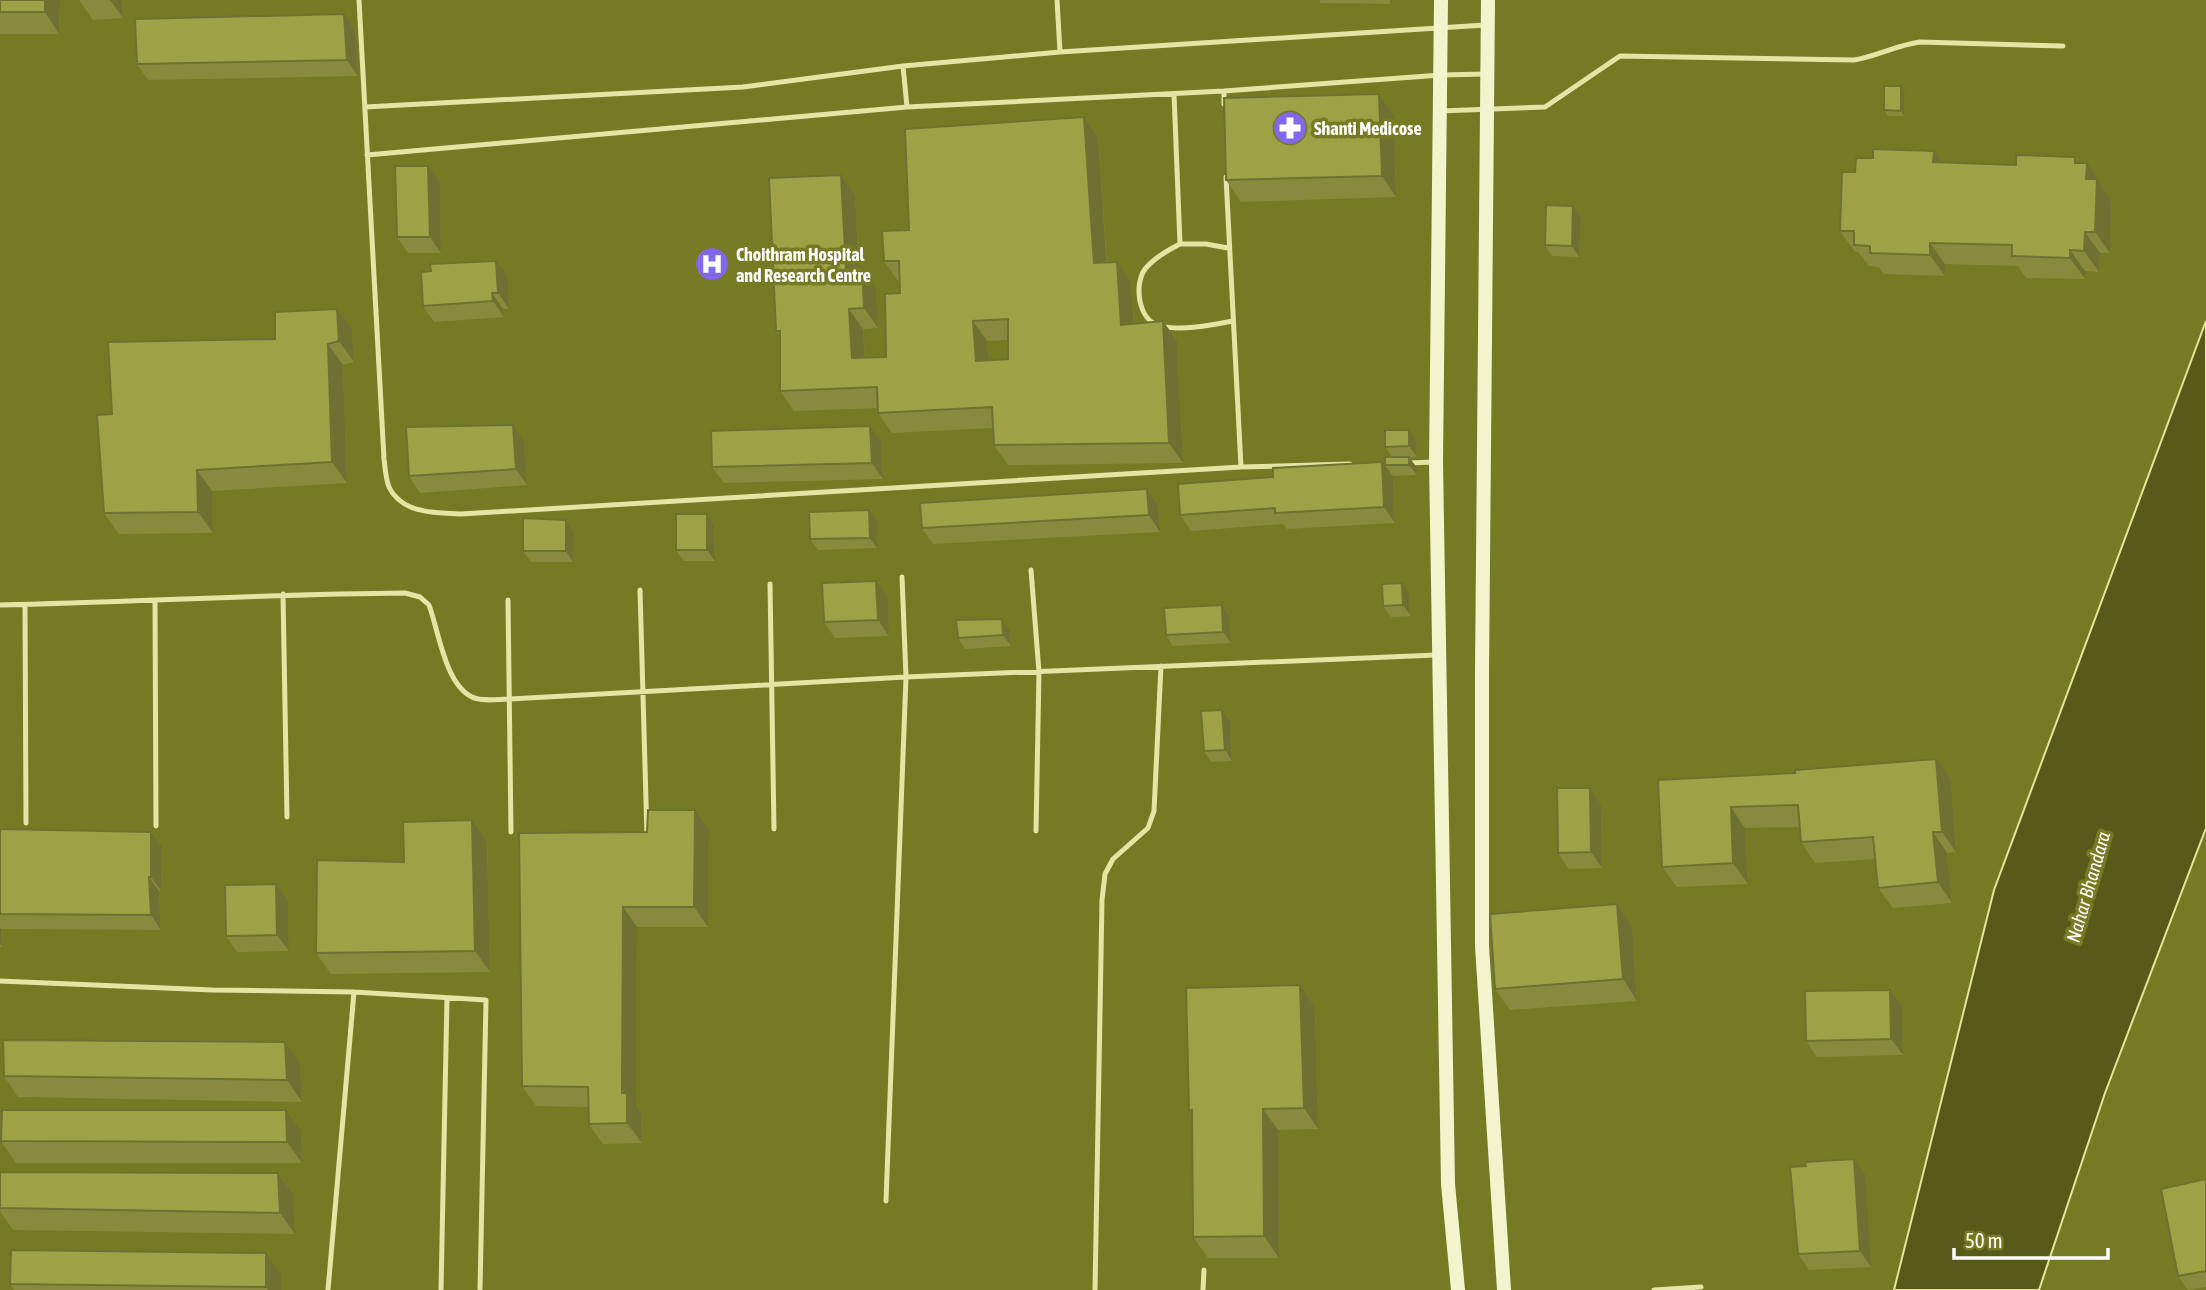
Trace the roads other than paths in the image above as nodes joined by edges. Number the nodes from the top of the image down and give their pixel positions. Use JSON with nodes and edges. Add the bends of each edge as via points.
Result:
{"nodes":[{"id":1,"x":359,"y":0,"type":"edge"},
{"id":2,"x":1057,"y":0,"type":"edge"},
{"id":3,"x":1441,"y":0,"type":"edge"},
{"id":4,"x":1488,"y":0,"type":"edge"},
{"id":5,"x":1487,"y":25,"type":"junction"},
{"id":6,"x":1440,"y":28,"type":"junction"},
{"id":7,"x":2063,"y":46,"type":"dead end"},
{"id":8,"x":1060,"y":52,"type":"junction"},
{"id":9,"x":903,"y":66,"type":"junction"},
{"id":10,"x":1489,"y":74,"type":"junction"},
{"id":11,"x":1441,"y":75,"type":"junction"},
{"id":12,"x":1224,"y":91,"type":"junction"},
{"id":13,"x":1174,"y":94,"type":"junction"},
{"id":14,"x":365,"y":107,"type":"junction"},
{"id":15,"x":907,"y":107,"type":"junction"},
{"id":16,"x":1489,"y":109,"type":"junction"},
{"id":17,"x":1440,"y":111,"type":"junction"},
{"id":18,"x":1225,"y":117,"type":"edge"},
{"id":19,"x":367,"y":155,"type":"junction"},
{"id":20,"x":1226,"y":170,"type":"edge"},
{"id":21,"x":1180,"y":244,"type":"junction"},
{"id":22,"x":1228,"y":248,"type":"junction"},
{"id":23,"x":1233,"y":321,"type":"junction"},
{"id":24,"x":1436,"y":462,"type":"junction"},
{"id":25,"x":1408,"y":463,"type":"edge"},
{"id":26,"x":1352,"y":464,"type":"edge"},
{"id":27,"x":1241,"y":467,"type":"junction"},
{"id":28,"x":1031,"y":570,"type":"dead end"},
{"id":29,"x":902,"y":577,"type":"dead end"},
{"id":30,"x":771,"y":584,"type":"dead end"},
{"id":31,"x":640,"y":590,"type":"dead end"},
{"id":32,"x":283,"y":594,"type":"junction"},
{"id":33,"x":508,"y":600,"type":"dead end"},
{"id":34,"x":155,"y":601,"type":"junction"},
{"id":35,"x":0,"y":605,"type":"edge"},
{"id":36,"x":25,"y":605,"type":"junction"},
{"id":37,"x":1439,"y":655,"type":"junction"},
{"id":38,"x":1161,"y":666,"type":"junction"},
{"id":39,"x":1039,"y":672,"type":"junction"},
{"id":40,"x":906,"y":677,"type":"junction"},
{"id":41,"x":772,"y":683,"type":"junction"},
{"id":42,"x":642,"y":691,"type":"junction"},
{"id":43,"x":510,"y":699,"type":"junction"},
{"id":44,"x":287,"y":817,"type":"dead end"},
{"id":45,"x":26,"y":824,"type":"dead end"},
{"id":46,"x":156,"y":826,"type":"dead end"},
{"id":47,"x":774,"y":830,"type":"dead end"},
{"id":48,"x":1036,"y":831,"type":"dead end"},
{"id":49,"x":511,"y":832,"type":"dead end"},
{"id":50,"x":647,"y":836,"type":"edge"},
{"id":51,"x":0,"y":981,"type":"edge"},
{"id":52,"x":354,"y":992,"type":"junction"},
{"id":53,"x":447,"y":998,"type":"junction"},
{"id":54,"x":886,"y":1200,"type":"dead end"},
{"id":55,"x":1204,"y":1270,"type":"dead end"},
{"id":56,"x":1701,"y":1287,"type":"dead end"},
{"id":57,"x":328,"y":1290,"type":"edge"},
{"id":58,"x":441,"y":1290,"type":"edge"},
{"id":59,"x":480,"y":1290,"type":"edge"},
{"id":60,"x":1096,"y":1290,"type":"edge"},
{"id":61,"x":1203,"y":1290,"type":"edge"},
{"id":62,"x":1458,"y":1290,"type":"edge"},
{"id":63,"x":1504,"y":1290,"type":"edge"},
{"id":64,"x":1654,"y":1290,"type":"edge"}],
"edges":[{"from":1,"to":14,"type":"lane"},
{"from":2,"to":8,"type":"lane"},
{"from":3,"to":6,"type":"main road"},
{"from":4,"to":5,"type":"main road"},
{"from":5,"to":6,"type":"lane"},
{"from":5,"to":10,"type":"main road"},
{"from":6,"to":8,"type":"lane"},
{"from":6,"to":11,"type":"main road"},
{"from":7,"to":16,"type":"lane","via":[[1920,42],[1854,61],[1620,56],[1545,107]]},
{"from":8,"to":9,"type":"lane"},
{"from":9,"to":14,"type":"lane","via":[[743,87]]},
{"from":9,"to":15,"type":"lane"},
{"from":10,"to":11,"type":"lane"},
{"from":10,"to":16,"type":"main road"},
{"from":11,"to":12,"type":"lane"},
{"from":11,"to":17,"type":"main road"},
{"from":12,"to":13,"type":"lane"},
{"from":12,"to":18,"type":"lane"},
{"from":13,"to":15,"type":"lane"},
{"from":13,"to":21,"type":"lane"},
{"from":14,"to":19,"type":"lane"},
{"from":15,"to":19,"type":"lane"},
{"from":16,"to":17,"type":"lane"},
{"from":16,"to":63,"type":"main road","via":[[1482,946]]},
{"from":17,"to":24,"type":"main road"},
{"from":19,"to":27,"type":"lane","via":[[384,459],[389,487],[401,503],[428,512],[461,514]]},
{"from":20,"to":22,"type":"lane"},
{"from":21,"to":22,"type":"lane"},
{"from":21,"to":23,"type":"lane","via":[[1143,272],[1140,288],[1145,316],[1172,328]]},
{"from":22,"to":23,"type":"lane"},
{"from":23,"to":27,"type":"lane"},
{"from":24,"to":25,"type":"lane"},
{"from":24,"to":37,"type":"main road"},
{"from":26,"to":27,"type":"lane"},
{"from":28,"to":39,"type":"lane"},
{"from":29,"to":40,"type":"lane"},
{"from":30,"to":41,"type":"lane"},
{"from":31,"to":42,"type":"lane"},
{"from":32,"to":34,"type":"lane"},
{"from":32,"to":43,"type":"lane","via":[[405,593],[420,597],[429,605],[459,688],[474,698]]},
{"from":32,"to":44,"type":"lane"},
{"from":33,"to":43,"type":"lane"},
{"from":34,"to":36,"type":"lane"},
{"from":34,"to":46,"type":"lane"},
{"from":35,"to":36,"type":"lane"},
{"from":36,"to":45,"type":"lane"},
{"from":37,"to":38,"type":"lane"},
{"from":37,"to":62,"type":"main road","via":[[1448,1184]]},
{"from":38,"to":39,"type":"lane"},
{"from":38,"to":60,"type":"lane","via":[[1154,811],[1148,828],[1113,859],[1105,874]]},
{"from":39,"to":40,"type":"lane"},
{"from":39,"to":48,"type":"lane"},
{"from":40,"to":41,"type":"lane"},
{"from":40,"to":54,"type":"lane"},
{"from":41,"to":42,"type":"lane"},
{"from":41,"to":47,"type":"lane"},
{"from":42,"to":43,"type":"lane"},
{"from":42,"to":50,"type":"lane"},
{"from":43,"to":49,"type":"lane"},
{"from":51,"to":52,"type":"lane"},
{"from":52,"to":53,"type":"lane"},
{"from":52,"to":57,"type":"lane"},
{"from":53,"to":58,"type":"lane"},
{"from":53,"to":59,"type":"lane","via":[[486,1000]]},
{"from":55,"to":61,"type":"lane"},
{"from":56,"to":64,"type":"lane"}]}
